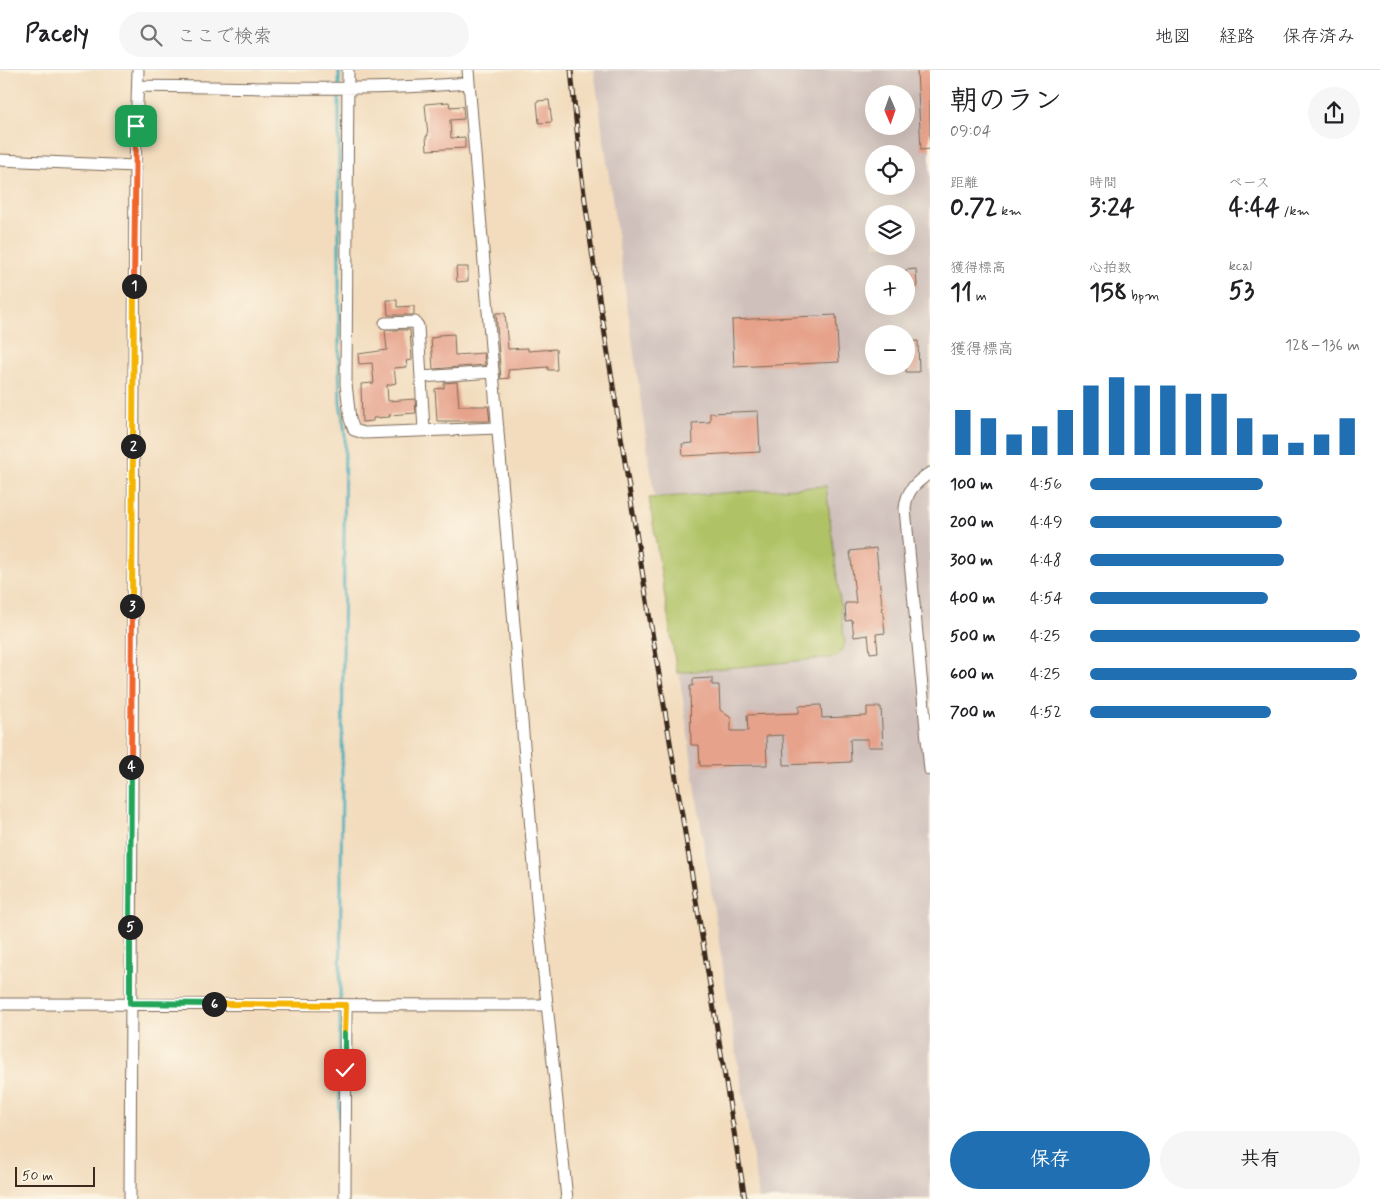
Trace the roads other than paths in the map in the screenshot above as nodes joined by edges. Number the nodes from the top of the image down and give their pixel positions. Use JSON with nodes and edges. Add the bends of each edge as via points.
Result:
{"nodes":[{"id":1,"x":138,"y":70,"type":"edge"},
{"id":2,"x":348,"y":70,"type":"edge"},
{"id":3,"x":468,"y":70,"type":"edge"},
{"id":4,"x":469,"y":83,"type":"junction"},
{"id":5,"x":138,"y":86,"type":"junction"},
{"id":6,"x":348,"y":88,"type":"junction"},
{"id":7,"x":0,"y":160,"type":"edge"},
{"id":8,"x":135,"y":166,"type":"junction"},
{"id":9,"x":385,"y":323,"type":"dead end"},
{"id":10,"x":493,"y":372,"type":"junction"},
{"id":11,"x":421,"y":377,"type":"junction"},
{"id":12,"x":498,"y":428,"type":"junction"},
{"id":13,"x":424,"y":430,"type":"junction"},
{"id":14,"x":930,"y":473,"type":"edge"},
{"id":15,"x":930,"y":770,"type":"edge"},
{"id":16,"x":130,"y":1003,"type":"junction"},
{"id":17,"x":0,"y":1004,"type":"edge"},
{"id":18,"x":346,"y":1005,"type":"junction"},
{"id":19,"x":547,"y":1005,"type":"junction"},
{"id":20,"x":130,"y":1199,"type":"edge"},
{"id":21,"x":345,"y":1199,"type":"edge"},
{"id":22,"x":567,"y":1199,"type":"edge"}],
"edges":[{"from":1,"to":5,"type":"street"},
{"from":2,"to":6,"type":"street"},
{"from":3,"to":4,"type":"street"},
{"from":4,"to":6,"type":"street"},
{"from":4,"to":10,"type":"street"},
{"from":5,"to":6,"type":"street"},
{"from":5,"to":8,"type":"street"},
{"from":6,"to":13,"type":"street","via":[[346,384],[350,419],[354,430],[364,433]]},
{"from":7,"to":8,"type":"street"},
{"from":8,"to":16,"type":"street"},
{"from":9,"to":11,"type":"street","via":[[415,322],[418,326]]},
{"from":10,"to":11,"type":"street"},
{"from":10,"to":12,"type":"street"},
{"from":11,"to":13,"type":"street"},
{"from":12,"to":13,"type":"street"},
{"from":12,"to":19,"type":"street"},
{"from":14,"to":15,"type":"street","via":[[909,491],[905,509]]},
{"from":16,"to":17,"type":"street"},
{"from":16,"to":18,"type":"street"},
{"from":16,"to":20,"type":"street"},
{"from":18,"to":19,"type":"street"},
{"from":18,"to":21,"type":"street"},
{"from":19,"to":22,"type":"street"}]}
